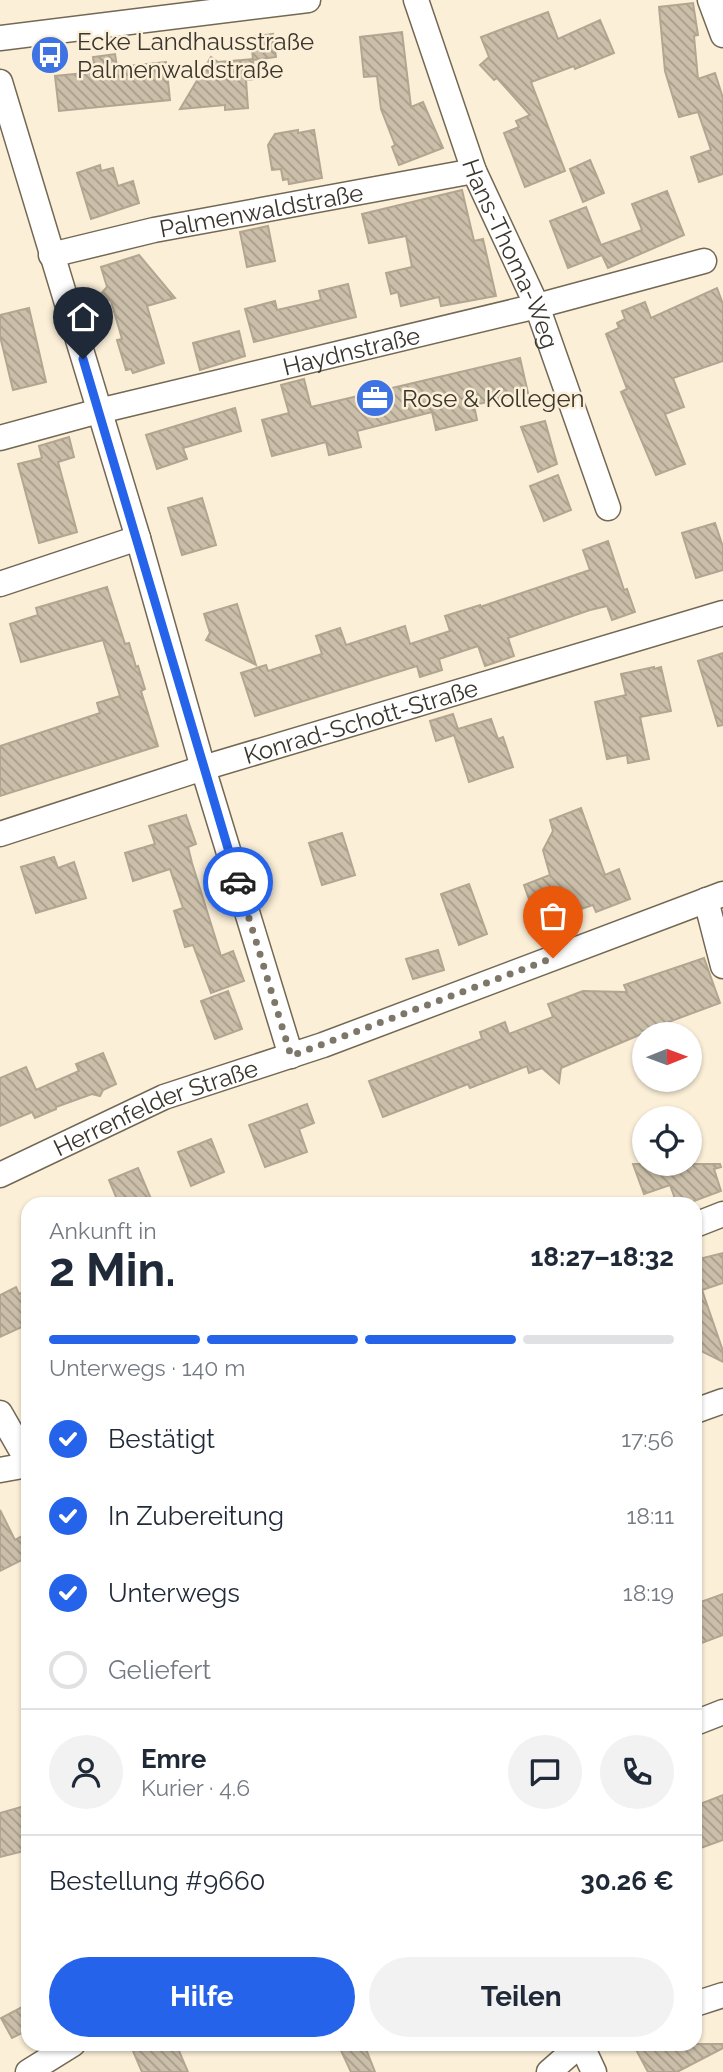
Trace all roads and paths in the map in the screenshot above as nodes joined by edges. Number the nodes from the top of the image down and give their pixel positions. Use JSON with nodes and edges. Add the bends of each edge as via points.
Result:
{"nodes":[{"id":1,"x":308,"y":0,"type":"edge"},
{"id":2,"x":416,"y":0,"type":"edge"},
{"id":3,"x":710,"y":0,"type":"edge"},
{"id":4,"x":723,"y":35,"type":"edge"},
{"id":5,"x":0,"y":37,"type":"edge"},
{"id":6,"x":0,"y":82,"type":"edge"},
{"id":7,"x":474,"y":171,"type":"junction"},
{"id":8,"x":51,"y":255,"type":"junction"},
{"id":9,"x":704,"y":261,"type":"dead end"},
{"id":10,"x":537,"y":306,"type":"junction"},
{"id":11,"x":99,"y":411,"type":"junction"},
{"id":12,"x":0,"y":439,"type":"edge"},
{"id":13,"x":608,"y":508,"type":"dead end"},
{"id":14,"x":138,"y":538,"type":"junction"},
{"id":15,"x":0,"y":584,"type":"edge"},
{"id":16,"x":723,"y":613,"type":"edge"},
{"id":17,"x":203,"y":768,"type":"junction"},
{"id":18,"x":0,"y":834,"type":"edge"},
{"id":19,"x":715,"y":897,"type":"edge"},
{"id":20,"x":723,"y":966,"type":"edge"},
{"id":21,"x":291,"y":1056,"type":"junction"},
{"id":22,"x":0,"y":1175,"type":"edge"},
{"id":23,"x":723,"y":1214,"type":"edge"},
{"id":24,"x":702,"y":1222,"type":"edge"},
{"id":25,"x":723,"y":1401,"type":"edge"},
{"id":26,"x":702,"y":1408,"type":"edge"},
{"id":27,"x":0,"y":1413,"type":"edge"},
{"id":28,"x":21,"y":1450,"type":"edge"},
{"id":29,"x":21,"y":1465,"type":"edge"},
{"id":30,"x":0,"y":1470,"type":"edge"},
{"id":31,"x":723,"y":1712,"type":"edge"},
{"id":32,"x":702,"y":1720,"type":"edge"},
{"id":33,"x":723,"y":1994,"type":"edge"},
{"id":34,"x":702,"y":2002,"type":"edge"},
{"id":35,"x":62,"y":2051,"type":"edge"},
{"id":36,"x":573,"y":2051,"type":"edge"},
{"id":37,"x":584,"y":2051,"type":"edge"},
{"id":38,"x":28,"y":2072,"type":"edge"},
{"id":39,"x":549,"y":2072,"type":"edge"},
{"id":40,"x":594,"y":2072,"type":"edge"}],
"edges":[{"from":1,"to":5,"type":"street"},
{"from":2,"to":7,"type":"street","name":"Hans-Thoma-Weg"},
{"from":3,"to":4,"type":"street"},
{"from":6,"to":8,"type":"street"},
{"from":7,"to":8,"type":"street","name":"Palmenwaldstraße","via":[[154,230]]},
{"from":7,"to":10,"type":"street","name":"Hans-Thoma-Weg"},
{"from":8,"to":11,"type":"street"},
{"from":9,"to":10,"type":"street","name":"Haydnstraße"},
{"from":10,"to":11,"type":"street","name":"Haydnstraße"},
{"from":10,"to":13,"type":"street","name":"Hans-Thoma-Weg"},
{"from":11,"to":12,"type":"street","name":"Haydnstraße"},
{"from":11,"to":14,"type":"street"},
{"from":14,"to":15,"type":"street"},
{"from":14,"to":17,"type":"street"},
{"from":16,"to":17,"type":"street","name":"Konrad-Schott-Straße"},
{"from":17,"to":18,"type":"street","name":"Konrad-Schott-Straße"},
{"from":17,"to":21,"type":"street"},
{"from":19,"to":20,"type":"street","name":"Herrenfelder Straße"},
{"from":19,"to":21,"type":"street","name":"Herrenfelder Straße"},
{"from":21,"to":22,"type":"street","name":"Herrenfelder Straße","via":[[164,1097]]},
{"from":23,"to":24,"type":"street"},
{"from":25,"to":26,"type":"street"},
{"from":27,"to":28,"type":"street"},
{"from":29,"to":30,"type":"street"},
{"from":31,"to":32,"type":"street"},
{"from":33,"to":34,"type":"street"},
{"from":35,"to":38,"type":"street"},
{"from":36,"to":39,"type":"street"},
{"from":37,"to":40,"type":"street"}]}
